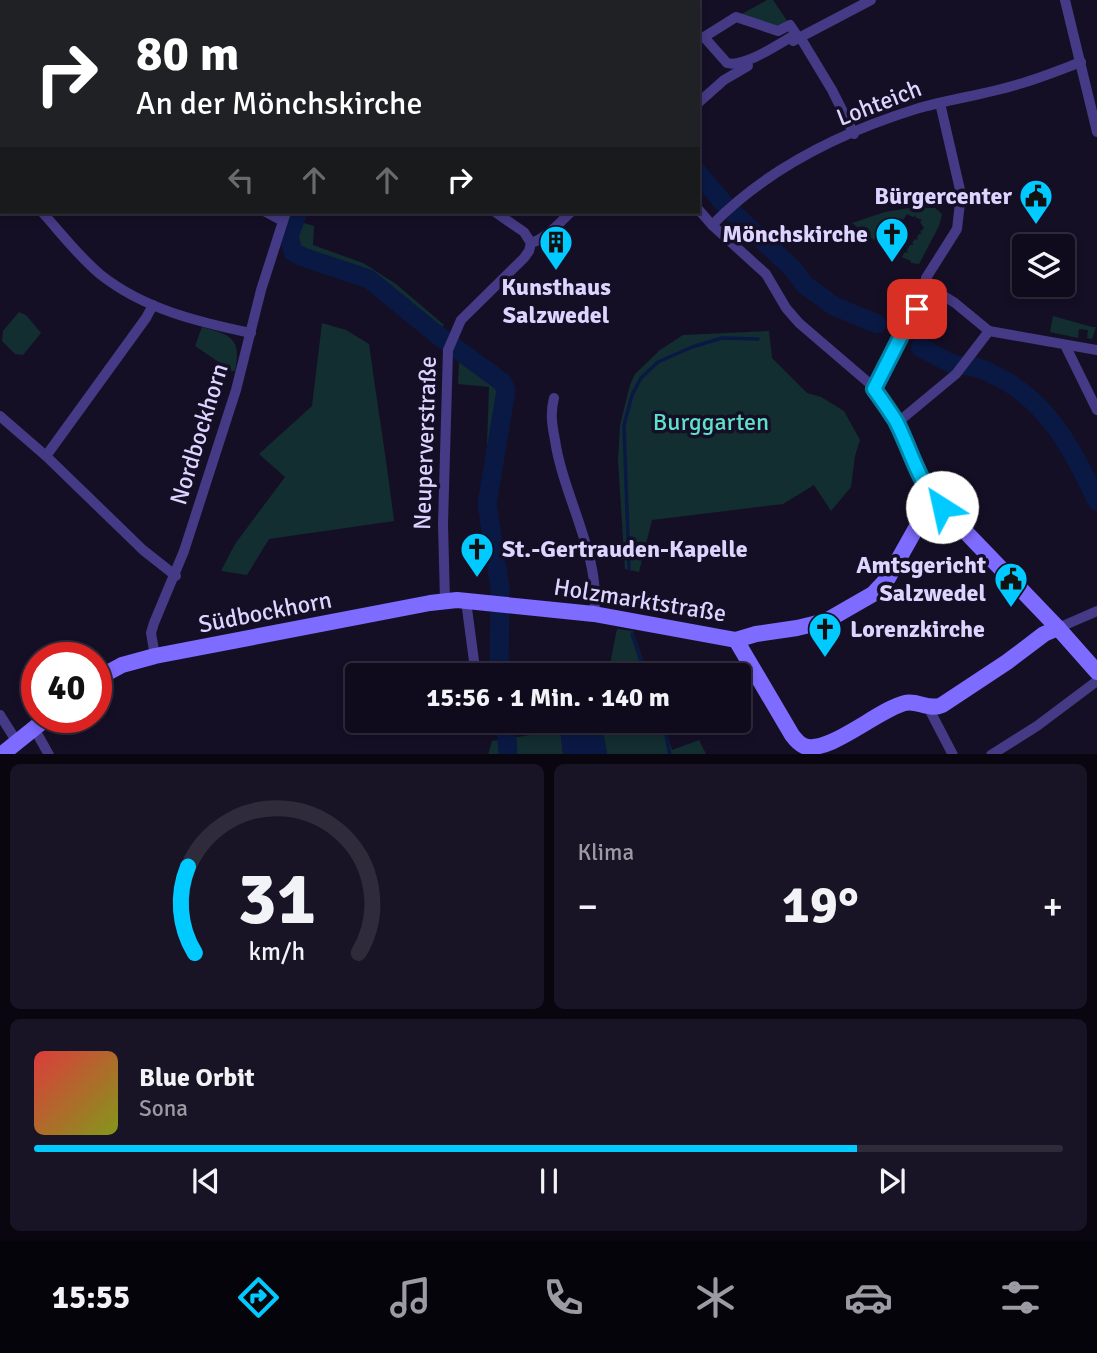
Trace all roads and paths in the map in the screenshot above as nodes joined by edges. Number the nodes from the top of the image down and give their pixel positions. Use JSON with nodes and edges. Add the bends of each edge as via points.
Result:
{"nodes":[{"id":1,"x":871,"y":0,"type":"edge"},
{"id":2,"x":1065,"y":0,"type":"edge"},
{"id":3,"x":736,"y":17,"type":"joint"},
{"id":4,"x":800,"y":37,"type":"junction"},
{"id":5,"x":700,"y":41,"type":"edge"},
{"id":6,"x":1081,"y":62,"type":"junction"},
{"id":7,"x":728,"y":77,"type":"junction"},
{"id":8,"x":700,"y":101,"type":"edge"},
{"id":9,"x":940,"y":103,"type":"junction"},
{"id":10,"x":1097,"y":132,"type":"edge"},
{"id":11,"x":854,"y":134,"type":"junction"},
{"id":12,"x":700,"y":211,"type":"edge"},
{"id":13,"x":44,"y":214,"type":"edge"},
{"id":14,"x":498,"y":214,"type":"edge"},
{"id":15,"x":569,"y":214,"type":"edge"},
{"id":16,"x":284,"y":216,"type":"edge"},
{"id":17,"x":712,"y":225,"type":"junction"},
{"id":18,"x":531,"y":243,"type":"junction"},
{"id":19,"x":931,"y":288,"type":"junction"},
{"id":20,"x":153,"y":305,"type":"junction"},
{"id":21,"x":989,"y":331,"type":"junction"},
{"id":22,"x":251,"y":332,"type":"junction"},
{"id":23,"x":1065,"y":345,"type":"junction"},
{"id":24,"x":1097,"y":350,"type":"edge"},
{"id":25,"x":874,"y":389,"type":"junction"},
{"id":26,"x":554,"y":398,"type":"dead end"},
{"id":27,"x":1097,"y":410,"type":"edge"},
{"id":28,"x":0,"y":418,"type":"edge"},
{"id":29,"x":897,"y":423,"type":"junction"},
{"id":30,"x":46,"y":456,"type":"junction"},
{"id":31,"x":933,"y":498,"type":"junction"},
{"id":32,"x":176,"y":576,"type":"junction"},
{"id":33,"x":445,"y":601,"type":"junction"},
{"id":34,"x":466,"y":601,"type":"junction"},
{"id":35,"x":1097,"y":611,"type":"edge"},
{"id":36,"x":594,"y":614,"type":"junction"},
{"id":37,"x":1058,"y":628,"type":"junction"},
{"id":38,"x":736,"y":640,"type":"junction"},
{"id":39,"x":155,"y":656,"type":"junction"},
{"id":40,"x":474,"y":663,"type":"edge"},
{"id":41,"x":112,"y":670,"type":"edge"},
{"id":42,"x":1097,"y":672,"type":"edge"},
{"id":43,"x":1097,"y":681,"type":"edge"},
{"id":44,"x":928,"y":707,"type":"junction"},
{"id":45,"x":0,"y":715,"type":"edge"},
{"id":46,"x":28,"y":733,"type":"edge"},
{"id":47,"x":44,"y":733,"type":"edge"},
{"id":48,"x":16,"y":742,"type":"junction"},
{"id":49,"x":804,"y":750,"type":"edge"},
{"id":50,"x":1,"y":754,"type":"edge"},
{"id":51,"x":49,"y":754,"type":"edge"},
{"id":52,"x":953,"y":754,"type":"edge"},
{"id":53,"x":991,"y":754,"type":"edge"}],
"edges":[{"from":1,"to":4,"type":"street"},
{"from":2,"to":6,"type":"street"},
{"from":3,"to":3,"type":"street","via":[[778,31],[790,24],[796,34],[732,65],[704,37]]},
{"from":4,"to":7,"type":"street"},
{"from":4,"to":11,"type":"street"},
{"from":5,"to":7,"type":"street"},
{"from":6,"to":9,"type":"street","name":"Lohteich","via":[[1014,86]]},
{"from":6,"to":10,"type":"street"},
{"from":7,"to":8,"type":"street"},
{"from":9,"to":11,"type":"street","name":"Lohteich"},
{"from":9,"to":19,"type":"street","via":[[961,194],[957,229],[926,278]]},
{"from":11,"to":17,"type":"street","name":"Lohteich","via":[[789,165]]},
{"from":12,"to":17,"type":"street"},
{"from":13,"to":20,"type":"street","via":[[100,274]]},
{"from":14,"to":18,"type":"street","via":[[524,232]]},
{"from":15,"to":18,"type":"street","name":"Neuperverstraße"},
{"from":16,"to":22,"type":"street","name":"Nordbockhorn"},
{"from":17,"to":25,"type":"street","via":[[761,268],[799,323]]},
{"from":18,"to":33,"type":"street","name":"Neuperverstraße","via":[[527,254],[468,312],[448,349]]},
{"from":19,"to":21,"type":"street"},
{"from":19,"to":25,"type":"street"},
{"from":20,"to":22,"type":"street"},
{"from":20,"to":30,"type":"street"},
{"from":21,"to":23,"type":"street"},
{"from":21,"to":29,"type":"street","via":[[956,374]]},
{"from":22,"to":32,"type":"street","name":"Nordbockhorn"},
{"from":23,"to":24,"type":"street"},
{"from":23,"to":27,"type":"street"},
{"from":25,"to":29,"type":"street"},
{"from":26,"to":36,"type":"street","via":[[550,411],[557,458],[589,560]]},
{"from":28,"to":30,"type":"street"},
{"from":29,"to":31,"type":"street"},
{"from":30,"to":32,"type":"street"},
{"from":31,"to":37,"type":"street"},
{"from":31,"to":38,"type":"street","name":"Holzmarktstraße","via":[[892,572],[873,594],[826,621]]},
{"from":32,"to":39,"type":"street","name":"Nordbockhorn","via":[[151,633]]},
{"from":33,"to":34,"type":"street","name":"Holzmarktstraße"},
{"from":33,"to":39,"type":"street","name":"Südbockhorn"},
{"from":34,"to":36,"type":"street","name":"Holzmarktstraße"},
{"from":34,"to":40,"type":"street"},
{"from":35,"to":37,"type":"street"},
{"from":36,"to":38,"type":"street","name":"Holzmarktstraße"},
{"from":37,"to":42,"type":"street"},
{"from":37,"to":44,"type":"street","via":[[956,696],[936,708]]},
{"from":38,"to":49,"type":"street"},
{"from":39,"to":41,"type":"street","name":"Südbockhorn"},
{"from":43,"to":53,"type":"street"},
{"from":44,"to":49,"type":"street","via":[[908,702],[895,706],[833,740]]},
{"from":44,"to":52,"type":"street"},
{"from":45,"to":48,"type":"street"},
{"from":46,"to":48,"type":"street"},
{"from":47,"to":51,"type":"street"},
{"from":48,"to":50,"type":"street"}]}
